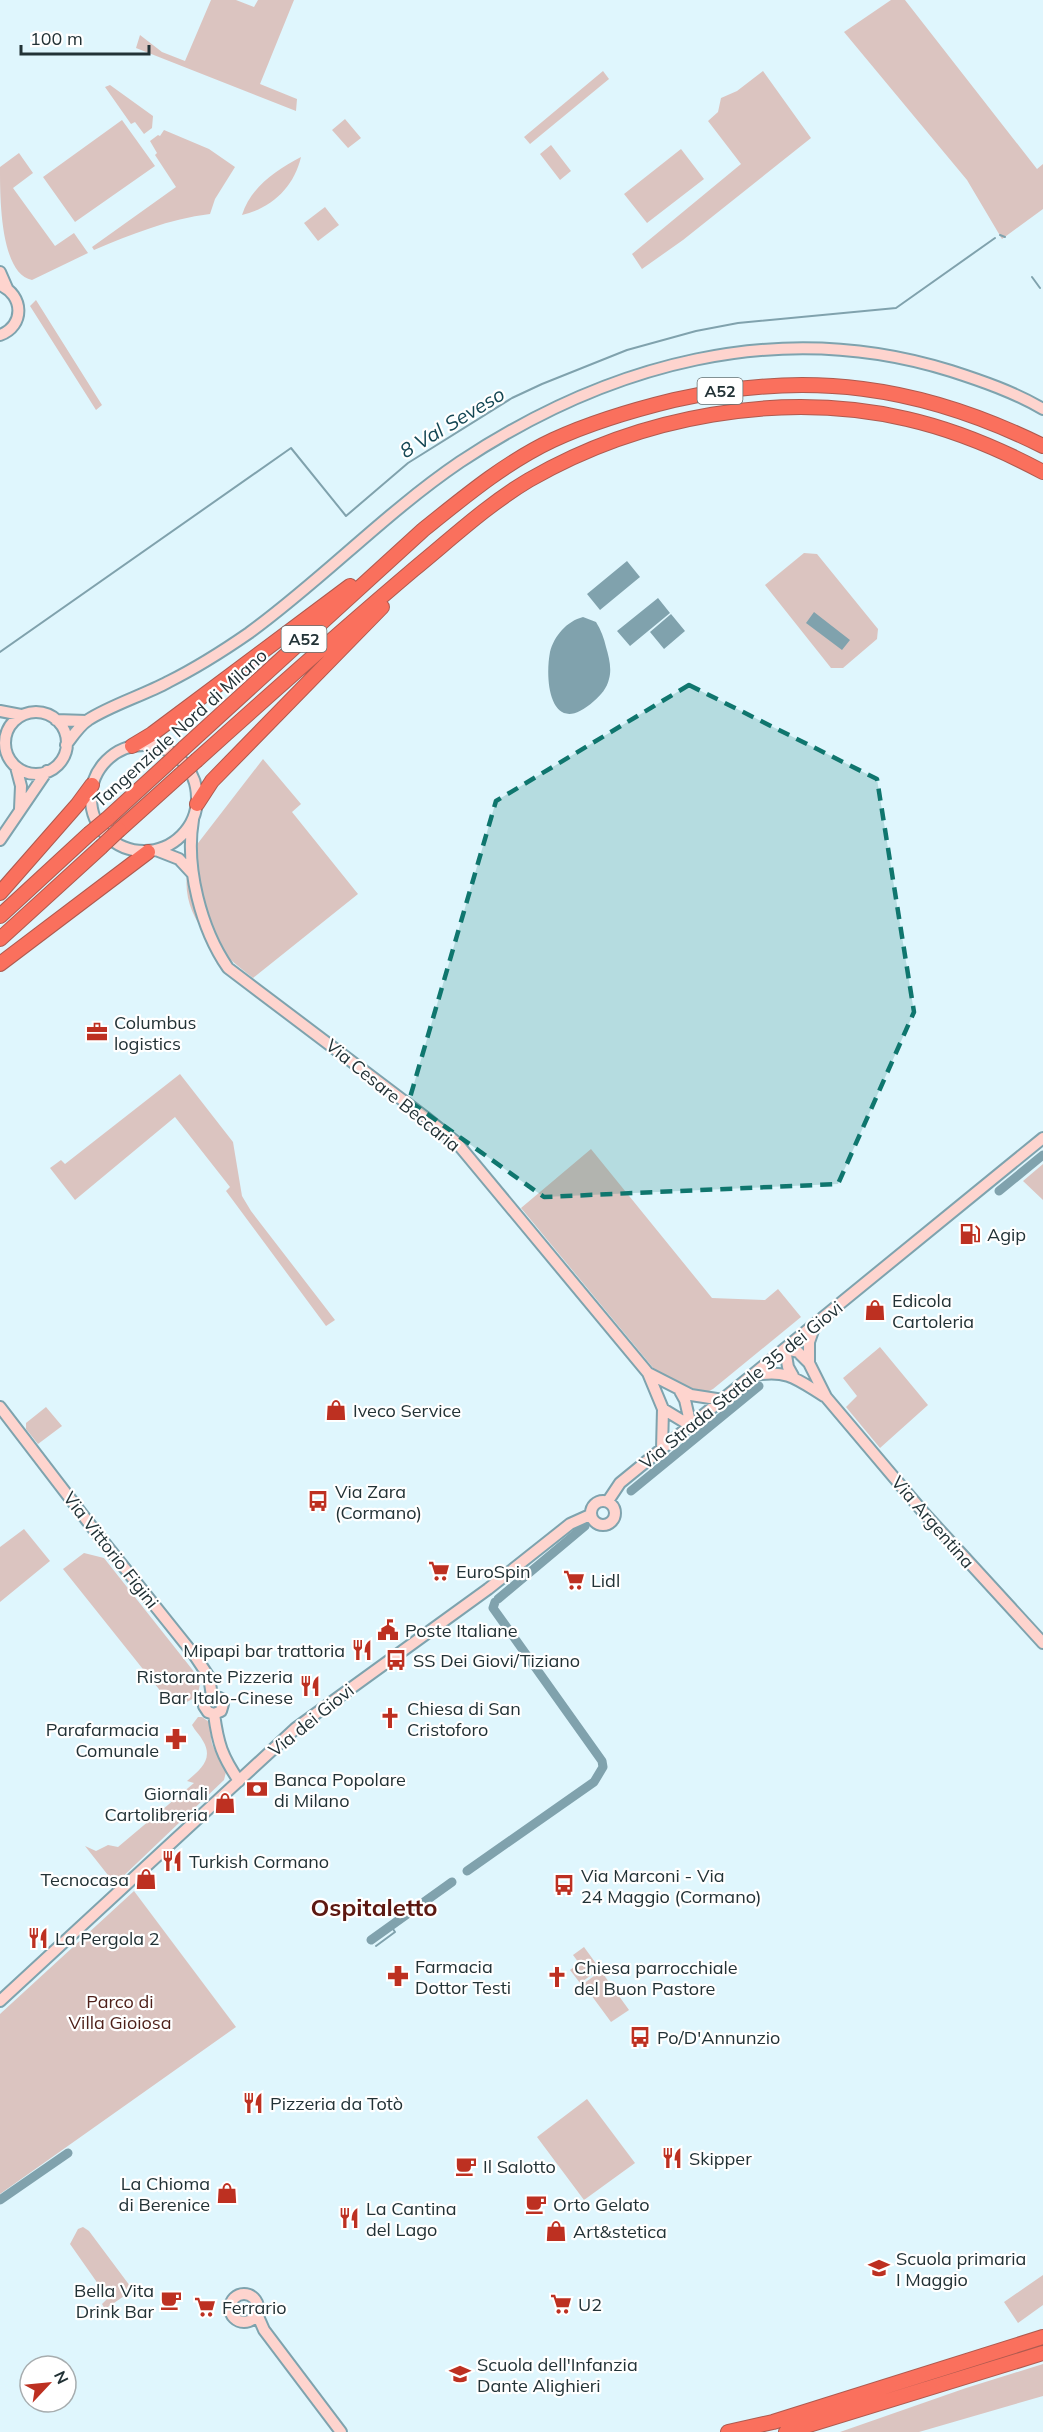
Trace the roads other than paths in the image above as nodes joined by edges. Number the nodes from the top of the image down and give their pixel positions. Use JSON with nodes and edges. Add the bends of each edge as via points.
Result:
{"nodes":[{"id":1,"x":0,"y":272,"type":"edge"},
{"id":2,"x":4,"y":287,"type":"edge"},
{"id":3,"x":0,"y":335,"type":"edge"},
{"id":4,"x":1043,"y":409,"type":"edge"},
{"id":5,"x":1043,"y":446,"type":"edge"},
{"id":6,"x":1043,"y":472,"type":"edge"},
{"id":7,"x":423,"y":530,"type":"junction"},
{"id":8,"x":440,"y":548,"type":"junction"},
{"id":9,"x":0,"y":711,"type":"edge"},
{"id":10,"x":21,"y":715,"type":"junction"},
{"id":11,"x":56,"y":720,"type":"junction"},
{"id":12,"x":87,"y":721,"type":"junction"},
{"id":13,"x":3,"y":732,"type":"edge"},
{"id":14,"x":66,"y":745,"type":"junction"},
{"id":15,"x":132,"y":746,"type":"junction"},
{"id":16,"x":16,"y":766,"type":"junction"},
{"id":17,"x":48,"y":771,"type":"junction"},
{"id":18,"x":92,"y":785,"type":"junction"},
{"id":19,"x":197,"y":804,"type":"junction"},
{"id":20,"x":20,"y":810,"type":"junction"},
{"id":21,"x":193,"y":820,"type":"junction"},
{"id":22,"x":0,"y":840,"type":"edge"},
{"id":23,"x":152,"y":851,"type":"junction"},
{"id":24,"x":194,"y":876,"type":"junction"},
{"id":25,"x":0,"y":893,"type":"edge"},
{"id":26,"x":0,"y":916,"type":"edge"},
{"id":27,"x":0,"y":939,"type":"edge"},
{"id":28,"x":0,"y":964,"type":"edge"},
{"id":29,"x":1043,"y":1138,"type":"edge"},
{"id":30,"x":815,"y":1325,"type":"junction"},
{"id":31,"x":785,"y":1349,"type":"junction"},
{"id":32,"x":809,"y":1363,"type":"junction"},
{"id":33,"x":648,"y":1373,"type":"junction"},
{"id":34,"x":753,"y":1376,"type":"junction"},
{"id":35,"x":793,"y":1376,"type":"junction"},
{"id":36,"x":680,"y":1391,"type":"junction"},
{"id":37,"x":826,"y":1397,"type":"junction"},
{"id":38,"x":723,"y":1400,"type":"junction"},
{"id":39,"x":0,"y":1407,"type":"edge"},
{"id":40,"x":663,"y":1409,"type":"junction"},
{"id":41,"x":691,"y":1426,"type":"junction"},
{"id":42,"x":662,"y":1449,"type":"junction"},
{"id":43,"x":608,"y":1502,"type":"junction"},
{"id":44,"x":591,"y":1515,"type":"junction"},
{"id":45,"x":1043,"y":1643,"type":"edge"},
{"id":46,"x":239,"y":1781,"type":"junction"},
{"id":47,"x":0,"y":2001,"type":"edge"},
{"id":48,"x":257,"y":2314,"type":"junction"},
{"id":49,"x":245,"y":2322,"type":"junction"},
{"id":50,"x":264,"y":2330,"type":"junction"},
{"id":51,"x":1043,"y":2337,"type":"edge"},
{"id":52,"x":1043,"y":2353,"type":"edge"},
{"id":53,"x":329,"y":2420,"type":"junction"},
{"id":54,"x":335,"y":2432,"type":"edge"},
{"id":55,"x":340,"y":2432,"type":"edge"},
{"id":56,"x":728,"y":2432,"type":"edge"},
{"id":57,"x":786,"y":2432,"type":"edge"}],
"edges":[{"from":1,"to":2,"type":"main road"},
{"from":2,"to":3,"type":"main road","via":[[16,298],[19,316]]},
{"from":4,"to":12,"type":"main road","via":[[982,381],[928,364],[827,348],[723,353],[639,375],[568,402],[480,450],[425,488],[239,640],[172,680]]},
{"from":5,"to":7,"type":"highway","name":"Tangenziale Nord di Milano","number":"A52","via":[[948,406],[868,389],[818,384],[711,392],[645,407],[552,440],[500,471]]},
{"from":6,"to":8,"type":"highway","name":"Tangenziale Nord di Milano","number":"A52","via":[[998,449],[906,419],[805,407],[739,412],[670,424],[590,449],[527,481]]},
{"from":7,"to":15,"type":"highway"},
{"from":7,"to":26,"type":"highway","name":"Tangenziale Nord di Milano","number":"A52","bridge":true},
{"from":8,"to":19,"type":"highway","via":[[212,781]]},
{"from":8,"to":27,"type":"highway","name":"Tangenziale Nord di Milano","number":"A52","bridge":true,"via":[[318,651]]},
{"from":9,"to":10,"type":"main road"},
{"from":10,"to":11,"type":"main road","via":[[39,712]]},
{"from":10,"to":13,"type":"main road"},
{"from":11,"to":12,"type":"main road"},
{"from":11,"to":14,"type":"main road","via":[[65,734]]},
{"from":12,"to":14,"type":"main road"},
{"from":13,"to":16,"type":"main road","via":[[7,753]]},
{"from":14,"to":17,"type":"main road","via":[[60,761]]},
{"from":15,"to":18,"type":"main road","via":[[106,760]]},
{"from":15,"to":19,"type":"main road","via":[[161,748],[181,760],[194,780]]},
{"from":16,"to":17,"type":"main road","via":[[31,773]]},
{"from":16,"to":20,"type":"main road","via":[[21,786]]},
{"from":17,"to":20,"type":"main road"},
{"from":18,"to":23,"type":"main road","via":[[92,813],[106,837],[122,847]]},
{"from":18,"to":25,"type":"highway"},
{"from":19,"to":21,"type":"main road"},
{"from":20,"to":22,"type":"main road"},
{"from":21,"to":23,"type":"main road","via":[[178,839]]},
{"from":21,"to":24,"type":"main road","name":"Via Cesare Beccaria","via":[[190,838]]},
{"from":23,"to":24,"type":"main road","via":[[179,859]]},
{"from":23,"to":28,"type":"highway"},
{"from":24,"to":33,"type":"main road","name":"Via Cesare Beccaria","via":[[207,927],[228,968],[457,1143]]},
{"from":29,"to":30,"type":"main road","name":"Via Strada Statale 35 dei Giovi"},
{"from":30,"to":31,"type":"main road","name":"Via Strada Statale 35 dei Giovi"},
{"from":30,"to":32,"type":"main road"},
{"from":31,"to":32,"type":"main road","via":[[798,1352]]},
{"from":31,"to":34,"type":"main road","name":"Via Strada Statale 35 dei Giovi"},
{"from":31,"to":35,"type":"main road"},
{"from":32,"to":37,"type":"main road","name":"Via Argentina"},
{"from":33,"to":36,"type":"main road"},
{"from":33,"to":40,"type":"main road"},
{"from":34,"to":35,"type":"main road","name":"Via Argentina","via":[[773,1372]]},
{"from":34,"to":38,"type":"main road","name":"Via Strada Statale 35 dei Giovi"},
{"from":35,"to":37,"type":"main road","name":"Via Argentina"},
{"from":36,"to":38,"type":"main road"},
{"from":36,"to":41,"type":"main road"},
{"from":37,"to":45,"type":"main road","name":"Via Argentina","via":[[929,1519]]},
{"from":38,"to":41,"type":"main road","name":"Via Strada Statale 35 dei Giovi"},
{"from":39,"to":46,"type":"main road","name":"Via Vittorio Figini","via":[[209,1677],[212,1696],[223,1704],[221,1711],[214,1714],[217,1739]]},
{"from":40,"to":41,"type":"main road"},
{"from":40,"to":42,"type":"main road"},
{"from":41,"to":42,"type":"main road","name":"Via Strada Statale 35 dei Giovi"},
{"from":42,"to":43,"type":"main road","name":"Via Strada Statale 35 dei Giovi","via":[[620,1483]]},
{"from":43,"to":44,"type":"main road","via":[[594,1503]]},
{"from":43,"to":44,"type":"main road","via":[[615,1514],[611,1522],[599,1525]]},
{"from":44,"to":46,"type":"main road","name":"Via dei Giovi","via":[[570,1524],[479,1596],[308,1719]]},
{"from":46,"to":47,"type":"main road","name":"Via dei Giovi"},
{"from":48,"to":49,"type":"main road"},
{"from":48,"to":49,"type":"main road","via":[[258,2302],[252,2296],[242,2293],[235,2297],[230,2312]]},
{"from":48,"to":50,"type":"main road"},
{"from":49,"to":50,"type":"main road"},
{"from":50,"to":53,"type":"main road"},
{"from":51,"to":56,"type":"highway","via":[[773,2422]]},
{"from":52,"to":57,"type":"highway"},
{"from":53,"to":54,"type":"main road"},
{"from":53,"to":55,"type":"main road"}]}
